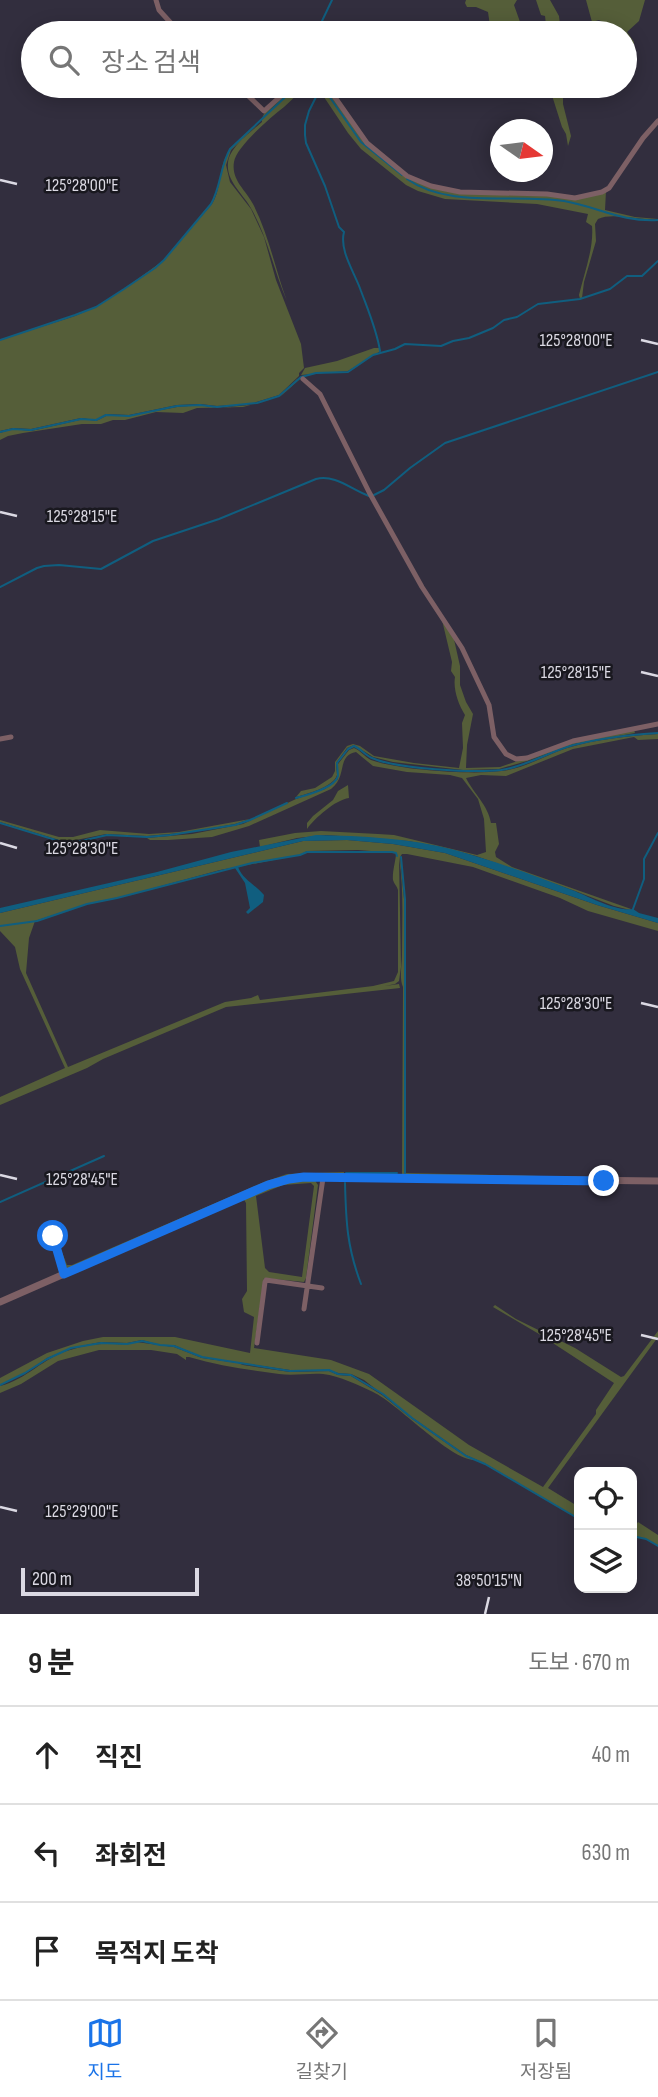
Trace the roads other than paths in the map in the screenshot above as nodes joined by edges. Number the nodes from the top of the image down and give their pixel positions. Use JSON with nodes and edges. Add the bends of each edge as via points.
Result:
{"nodes":[{"id":1,"x":156,"y":0,"type":"edge"},
{"id":2,"x":169,"y":21,"type":"edge"},
{"id":3,"x":250,"y":98,"type":"edge"},
{"id":4,"x":279,"y":98,"type":"edge"},
{"id":5,"x":335,"y":98,"type":"edge"},
{"id":6,"x":658,"y":121,"type":"edge"},
{"id":7,"x":303,"y":379,"type":"dead end"},
{"id":8,"x":658,"y":724,"type":"edge"},
{"id":9,"x":11,"y":737,"type":"dead end"},
{"id":10,"x":0,"y":739,"type":"edge"},
{"id":11,"x":323,"y":1178,"type":"junction"},
{"id":12,"x":658,"y":1181,"type":"edge"},
{"id":13,"x":53,"y":1236,"type":"dead end"},
{"id":14,"x":64,"y":1274,"type":"junction"},
{"id":15,"x":307,"y":1286,"type":"junction"},
{"id":16,"x":322,"y":1288,"type":"dead end"},
{"id":17,"x":0,"y":1302,"type":"edge"},
{"id":18,"x":304,"y":1309,"type":"dead end"},
{"id":19,"x":257,"y":1343,"type":"dead end"}],
"edges":[{"from":1,"to":2,"type":"street"},
{"from":3,"to":4,"type":"street","via":[[264,111]]},
{"from":5,"to":6,"type":"street","via":[[367,143],[407,176],[445,190],[575,198],[602,192]]},
{"from":7,"to":8,"type":"street","via":[[320,394],[369,492],[462,648],[489,705],[494,737],[506,754],[527,758],[573,741]]},
{"from":9,"to":10,"type":"street"},
{"from":11,"to":12,"type":"street"},
{"from":11,"to":14,"type":"street","via":[[276,1182]]},
{"from":11,"to":15,"type":"street"},
{"from":13,"to":14,"type":"street"},
{"from":14,"to":17,"type":"street"},
{"from":15,"to":16,"type":"street"},
{"from":15,"to":18,"type":"street"},
{"from":15,"to":19,"type":"street","via":[[265,1282]]}]}
